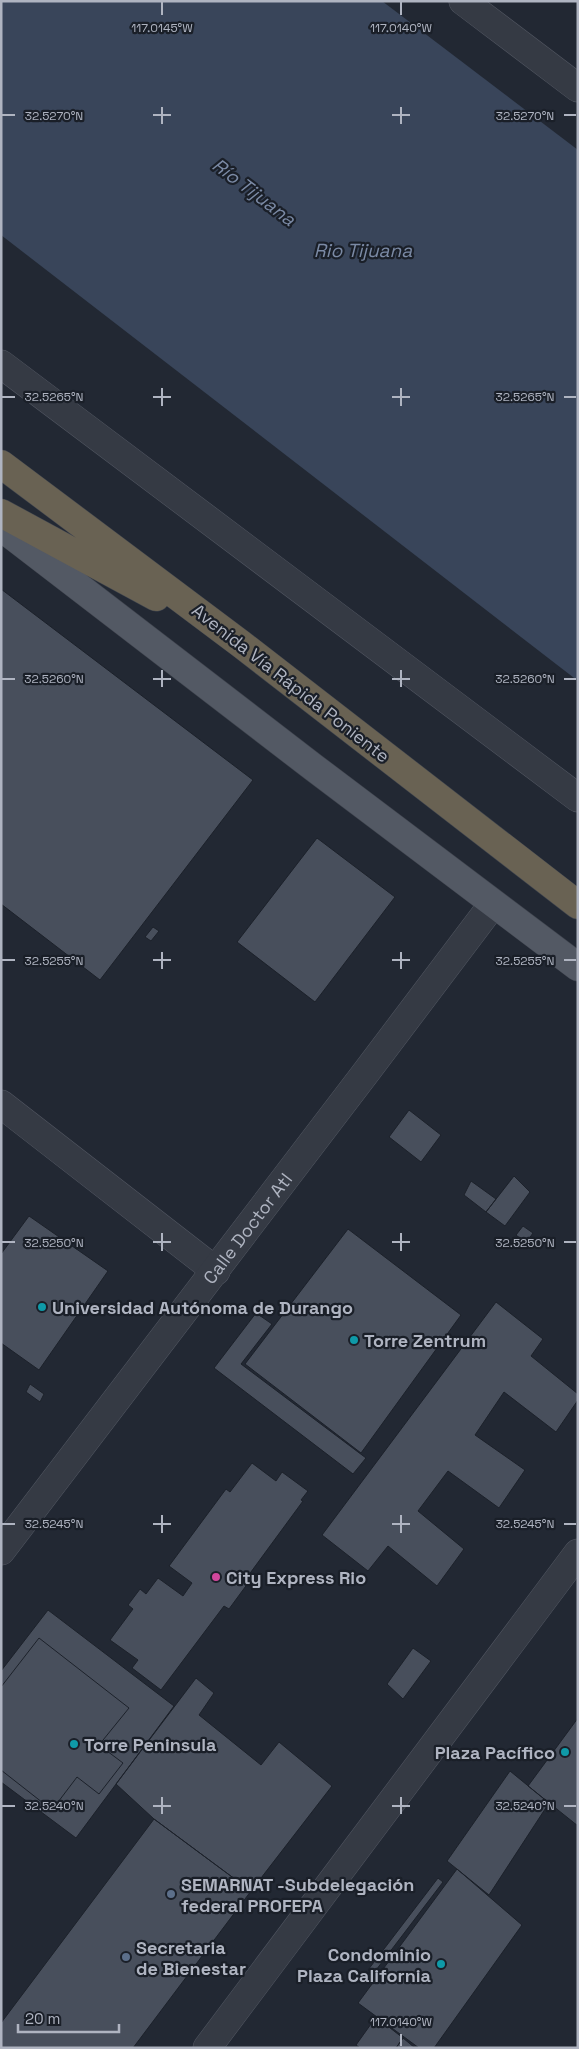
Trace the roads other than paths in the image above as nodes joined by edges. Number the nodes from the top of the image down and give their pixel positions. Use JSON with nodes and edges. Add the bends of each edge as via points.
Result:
{"nodes":[{"id":1,"x":463,"y":1,"type":"edge"},
{"id":2,"x":578,"y":88,"type":"edge"},
{"id":3,"x":1,"y":364,"type":"edge"},
{"id":4,"x":1,"y":464,"type":"edge"},
{"id":5,"x":1,"y":513,"type":"edge"},
{"id":6,"x":1,"y":527,"type":"edge"},
{"id":7,"x":241,"y":644,"type":"junction"},
{"id":8,"x":578,"y":798,"type":"edge"},
{"id":9,"x":492,"y":904,"type":"junction"},
{"id":10,"x":578,"y":905,"type":"edge"},
{"id":11,"x":578,"y":967,"type":"edge"},
{"id":12,"x":1,"y":1104,"type":"edge"},
{"id":13,"x":216,"y":1271,"type":"junction"},
{"id":14,"x":1,"y":1552,"type":"edge"},
{"id":15,"x":578,"y":1553,"type":"edge"},
{"id":16,"x":207,"y":2048,"type":"edge"}],
"edges":[{"from":1,"to":2,"type":"street"},
{"from":3,"to":8,"type":"street"},
{"from":4,"to":7,"type":"highway","name":"Avenida Vía Rápida Poniente"},
{"from":5,"to":7,"type":"highway"},
{"from":6,"to":9,"type":"main road"},
{"from":7,"to":10,"type":"highway","name":"Avenida Vía Rápida Poniente"},
{"from":9,"to":11,"type":"main road"},
{"from":9,"to":13,"type":"street","name":"Calle Doctor Atl"},
{"from":12,"to":13,"type":"street"},
{"from":13,"to":14,"type":"street","name":"Calle Doctor Atl"},
{"from":15,"to":16,"type":"street"}]}
